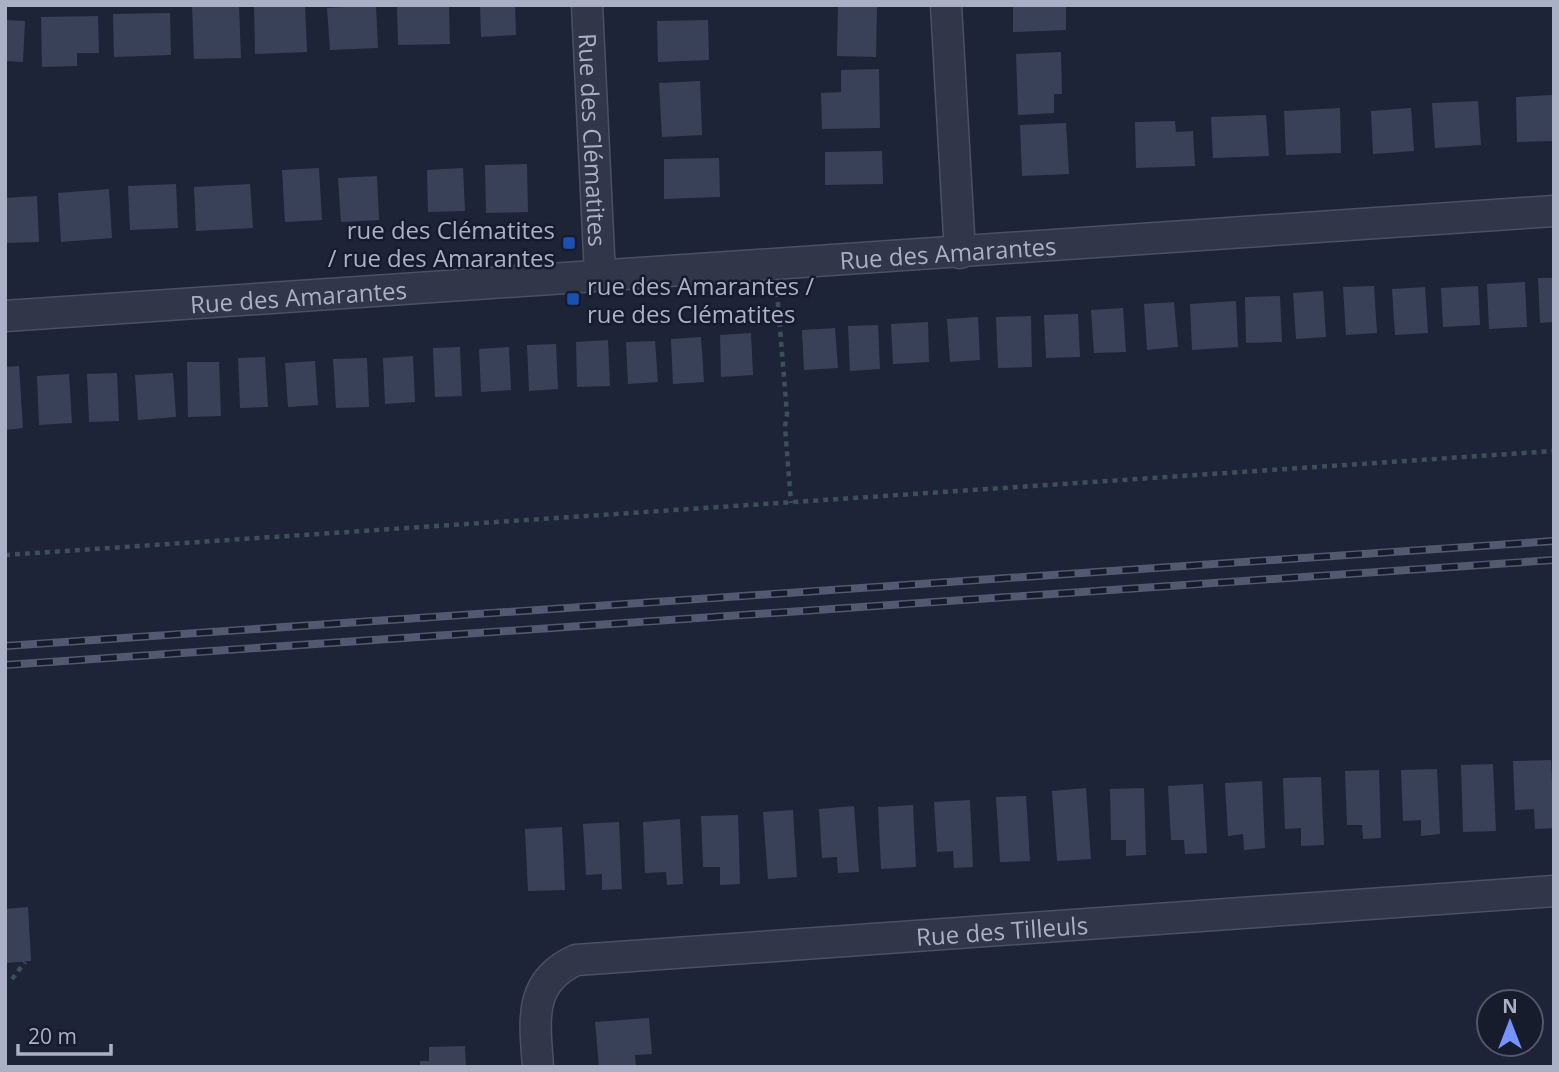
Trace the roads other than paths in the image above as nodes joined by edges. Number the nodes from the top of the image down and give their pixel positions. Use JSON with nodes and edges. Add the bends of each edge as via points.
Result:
{"nodes":[{"id":1,"x":587,"y":5,"type":"edge"},
{"id":2,"x":946,"y":5,"type":"edge"},
{"id":3,"x":1554,"y":211,"type":"edge"},
{"id":4,"x":960,"y":253,"type":"junction"},
{"id":5,"x":600,"y":275,"type":"junction"},
{"id":6,"x":5,"y":316,"type":"edge"},
{"id":7,"x":1554,"y":891,"type":"edge"},
{"id":8,"x":538,"y":1067,"type":"edge"}],
"edges":[{"from":1,"to":5,"type":"street","name":"Rue des Clématites"},
{"from":2,"to":4,"type":"street"},
{"from":3,"to":4,"type":"street","name":"Rue des Amarantes"},
{"from":4,"to":5,"type":"street","name":"Rue des Amarantes"},
{"from":5,"to":6,"type":"street","name":"Rue des Amarantes"},
{"from":7,"to":8,"type":"street","name":"Rue des Tilleuls","via":[[576,960],[551,977],[538,998]]}]}
